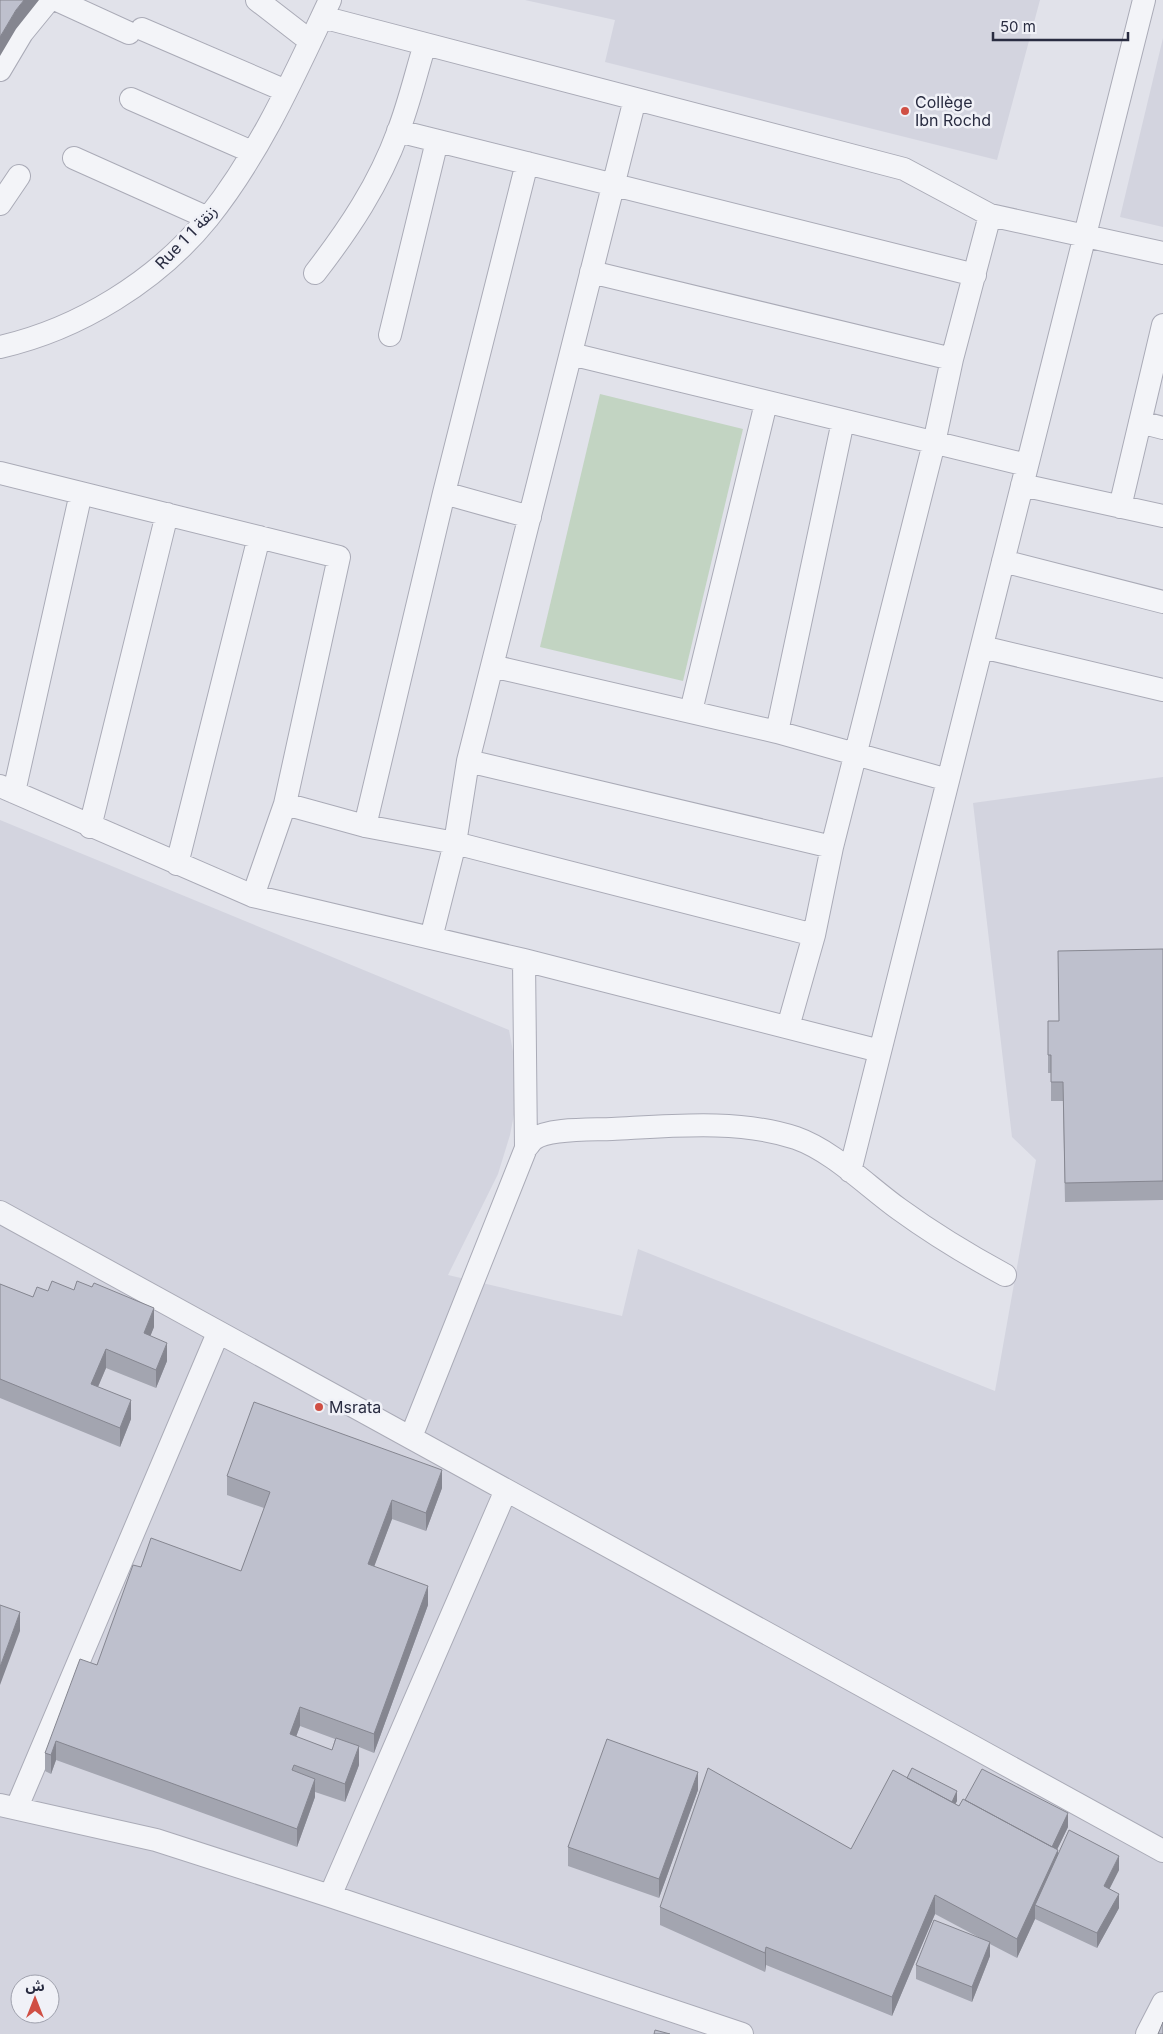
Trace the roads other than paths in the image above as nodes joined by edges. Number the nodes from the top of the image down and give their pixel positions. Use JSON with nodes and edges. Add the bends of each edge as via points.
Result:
{"nodes":[{"id":1,"x":49,"y":0,"type":"edge"},
{"id":2,"x":57,"y":0,"type":"edge"},
{"id":3,"x":258,"y":0,"type":"edge"},
{"id":4,"x":1144,"y":0,"type":"edge"},
{"id":5,"x":326,"y":9,"type":"edge"},
{"id":6,"x":310,"y":42,"type":"junction"},
{"id":7,"x":425,"y":44,"type":"junction"},
{"id":8,"x":0,"y":70,"type":"edge"},
{"id":9,"x":286,"y":91,"type":"junction"},
{"id":10,"x":132,"y":99,"type":"dead end"},
{"id":11,"x":634,"y":99,"type":"junction"},
{"id":12,"x":398,"y":131,"type":"junction"},
{"id":13,"x":438,"y":141,"type":"junction"},
{"id":14,"x":252,"y":152,"type":"junction"},
{"id":15,"x":74,"y":158,"type":"dead end"},
{"id":16,"x":527,"y":163,"type":"junction"},
{"id":17,"x":19,"y":176,"type":"dead end"},
{"id":18,"x":613,"y":185,"type":"junction"},
{"id":19,"x":0,"y":204,"type":"edge"},
{"id":20,"x":990,"y":215,"type":"junction"},
{"id":21,"x":208,"y":218,"type":"junction"},
{"id":22,"x":1084,"y":236,"type":"junction"},
{"id":23,"x":1163,"y":254,"type":"edge"},
{"id":24,"x":591,"y":272,"type":"junction"},
{"id":25,"x":315,"y":273,"type":"dead end"},
{"id":26,"x":975,"y":275,"type":"junction"},
{"id":27,"x":1162,"y":334,"type":"edge"},
{"id":28,"x":390,"y":335,"type":"dead end"},
{"id":29,"x":0,"y":347,"type":"edge"},
{"id":30,"x":571,"y":354,"type":"junction"},
{"id":31,"x":952,"y":359,"type":"junction"},
{"id":32,"x":766,"y":403,"type":"junction"},
{"id":33,"x":843,"y":421,"type":"junction"},
{"id":34,"x":1140,"y":422,"type":"junction"},
{"id":35,"x":1163,"y":428,"type":"edge"},
{"id":36,"x":934,"y":443,"type":"junction"},
{"id":37,"x":1025,"y":475,"type":"junction"},
{"id":38,"x":1,"y":477,"type":"edge"},
{"id":39,"x":81,"y":493,"type":"junction"},
{"id":40,"x":444,"y":493,"type":"junction"},
{"id":41,"x":1120,"y":507,"type":"junction"},
{"id":42,"x":167,"y":514,"type":"junction"},
{"id":43,"x":1163,"y":516,"type":"edge"},
{"id":44,"x":530,"y":518,"type":"junction"},
{"id":45,"x":259,"y":537,"type":"junction"},
{"id":46,"x":1003,"y":561,"type":"junction"},
{"id":47,"x":1163,"y":602,"type":"edge"},
{"id":48,"x":982,"y":646,"type":"junction"},
{"id":49,"x":492,"y":666,"type":"junction"},
{"id":50,"x":1163,"y":690,"type":"edge"},
{"id":51,"x":691,"y":711,"type":"junction"},
{"id":52,"x":777,"y":732,"type":"junction"},
{"id":53,"x":855,"y":754,"type":"junction"},
{"id":54,"x":468,"y":762,"type":"junction"},
{"id":55,"x":948,"y":780,"type":"junction"},
{"id":56,"x":7,"y":789,"type":"edge"},
{"id":57,"x":285,"y":804,"type":"junction"},
{"id":58,"x":365,"y":826,"type":"junction"},
{"id":59,"x":90,"y":827,"type":"junction"},
{"id":60,"x":455,"y":843,"type":"junction"},
{"id":61,"x":832,"y":847,"type":"junction"},
{"id":62,"x":177,"y":864,"type":"junction"},
{"id":63,"x":253,"y":896,"type":"junction"},
{"id":64,"x":814,"y":935,"type":"junction"},
{"id":65,"x":431,"y":938,"type":"junction"},
{"id":66,"x":524,"y":960,"type":"junction"},
{"id":67,"x":788,"y":1027,"type":"junction"},
{"id":68,"x":880,"y":1051,"type":"junction"},
{"id":69,"x":526,"y":1148,"type":"junction"},
{"id":70,"x":850,"y":1171,"type":"junction"},
{"id":71,"x":0,"y":1212,"type":"edge"},
{"id":72,"x":1005,"y":1275,"type":"dead end"},
{"id":73,"x":218,"y":1333,"type":"junction"},
{"id":74,"x":411,"y":1437,"type":"junction"},
{"id":75,"x":506,"y":1490,"type":"junction"},
{"id":76,"x":9,"y":1806,"type":"edge"},
{"id":77,"x":1163,"y":1850,"type":"edge"},
{"id":78,"x":330,"y":1896,"type":"junction"},
{"id":79,"x":1163,"y":2003,"type":"edge"},
{"id":80,"x":742,"y":2034,"type":"edge"},
{"id":81,"x":1147,"y":2034,"type":"edge"}],
"edges":[{"from":1,"to":8,"type":"street","via":[[22,33]]},
{"from":2,"to":9,"type":"street"},
{"from":3,"to":6,"type":"street"},
{"from":4,"to":22,"type":"street"},
{"from":5,"to":6,"type":"street","name":"Rue 1 زنقة 1"},
{"from":5,"to":7,"type":"street"},
{"from":6,"to":9,"type":"street","name":"Rue 1 زنقة 1"},
{"from":7,"to":11,"type":"street"},
{"from":7,"to":12,"type":"street"},
{"from":9,"to":14,"type":"street","name":"Rue 1 زنقة 1"},
{"from":10,"to":14,"type":"street"},
{"from":11,"to":18,"type":"street"},
{"from":11,"to":20,"type":"street","via":[[904,169]]},
{"from":12,"to":13,"type":"street"},
{"from":12,"to":25,"type":"street","via":[[360,209]]},
{"from":13,"to":16,"type":"street"},
{"from":13,"to":28,"type":"street"},
{"from":14,"to":21,"type":"street","name":"Rue 1 زنقة 1"},
{"from":15,"to":21,"type":"street"},
{"from":16,"to":18,"type":"street"},
{"from":16,"to":40,"type":"street"},
{"from":17,"to":19,"type":"street"},
{"from":18,"to":24,"type":"street"},
{"from":18,"to":26,"type":"street"},
{"from":20,"to":22,"type":"street"},
{"from":20,"to":26,"type":"street"},
{"from":21,"to":29,"type":"street","name":"Rue 1 زنقة 1","via":[[142,282],[85,316],[19,343]]},
{"from":22,"to":23,"type":"street"},
{"from":22,"to":37,"type":"street"},
{"from":24,"to":30,"type":"street"},
{"from":24,"to":31,"type":"street"},
{"from":26,"to":31,"type":"street"},
{"from":27,"to":34,"type":"street"},
{"from":30,"to":32,"type":"street"},
{"from":30,"to":44,"type":"street"},
{"from":31,"to":36,"type":"street"},
{"from":32,"to":33,"type":"street"},
{"from":32,"to":51,"type":"street"},
{"from":33,"to":36,"type":"street"},
{"from":33,"to":52,"type":"street"},
{"from":34,"to":35,"type":"street"},
{"from":34,"to":41,"type":"street"},
{"from":36,"to":37,"type":"street"},
{"from":36,"to":53,"type":"street"},
{"from":37,"to":41,"type":"street"},
{"from":37,"to":46,"type":"street"},
{"from":38,"to":39,"type":"street"},
{"from":39,"to":42,"type":"street"},
{"from":39,"to":56,"type":"street"},
{"from":40,"to":44,"type":"street"},
{"from":40,"to":58,"type":"street"},
{"from":41,"to":43,"type":"street"},
{"from":42,"to":45,"type":"street"},
{"from":42,"to":59,"type":"street"},
{"from":44,"to":49,"type":"street"},
{"from":45,"to":57,"type":"street","via":[[339,557]]},
{"from":45,"to":62,"type":"street"},
{"from":46,"to":47,"type":"street"},
{"from":46,"to":48,"type":"street"},
{"from":48,"to":50,"type":"street"},
{"from":48,"to":55,"type":"street"},
{"from":49,"to":51,"type":"street"},
{"from":49,"to":54,"type":"street"},
{"from":51,"to":52,"type":"street"},
{"from":52,"to":53,"type":"street"},
{"from":53,"to":55,"type":"street"},
{"from":53,"to":61,"type":"street"},
{"from":54,"to":60,"type":"street"},
{"from":54,"to":61,"type":"street"},
{"from":55,"to":68,"type":"street"},
{"from":56,"to":59,"type":"street"},
{"from":57,"to":58,"type":"street"},
{"from":57,"to":63,"type":"street"},
{"from":58,"to":60,"type":"street"},
{"from":59,"to":62,"type":"street"},
{"from":60,"to":64,"type":"street"},
{"from":60,"to":65,"type":"street"},
{"from":61,"to":64,"type":"street"},
{"from":62,"to":63,"type":"street"},
{"from":63,"to":65,"type":"street"},
{"from":64,"to":67,"type":"street"},
{"from":65,"to":66,"type":"street"},
{"from":66,"to":67,"type":"street"},
{"from":66,"to":69,"type":"street"},
{"from":67,"to":68,"type":"street"},
{"from":68,"to":70,"type":"street"},
{"from":69,"to":70,"type":"street","via":[[534,1139],[544,1135],[581,1130],[688,1125],[760,1129],[796,1138]]},
{"from":69,"to":74,"type":"street"},
{"from":70,"to":72,"type":"street","via":[[899,1209]]},
{"from":71,"to":73,"type":"street"},
{"from":73,"to":74,"type":"street"},
{"from":73,"to":76,"type":"street"},
{"from":74,"to":75,"type":"street"},
{"from":75,"to":77,"type":"street"},
{"from":75,"to":78,"type":"street"},
{"from":76,"to":78,"type":"street","via":[[156,1840]]},
{"from":78,"to":80,"type":"street"},
{"from":79,"to":81,"type":"street"}]}
